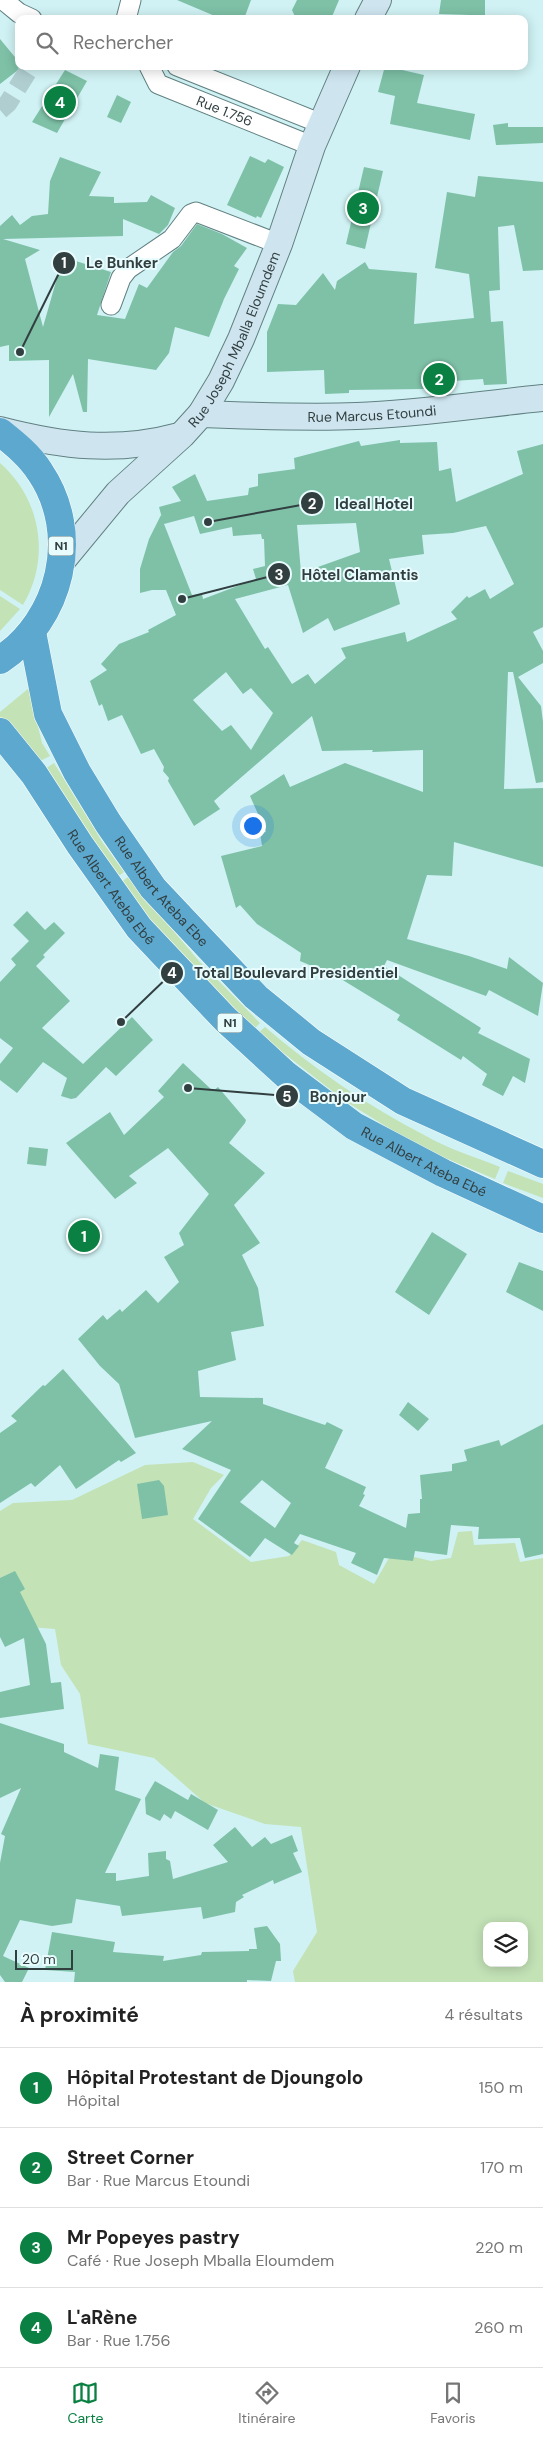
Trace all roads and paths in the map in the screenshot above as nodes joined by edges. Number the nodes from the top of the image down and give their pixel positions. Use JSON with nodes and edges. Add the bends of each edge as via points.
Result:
{"nodes":[{"id":1,"x":3,"y":0,"type":"edge"},
{"id":2,"x":131,"y":0,"type":"edge"},
{"id":3,"x":378,"y":0,"type":"edge"},
{"id":4,"x":25,"y":15,"type":"edge"},
{"id":5,"x":127,"y":15,"type":"edge"},
{"id":6,"x":370,"y":15,"type":"edge"},
{"id":7,"x":151,"y":70,"type":"edge"},
{"id":8,"x":185,"y":70,"type":"edge"},
{"id":9,"x":344,"y":70,"type":"edge"},
{"id":10,"x":317,"y":135,"type":"junction"},
{"id":11,"x":279,"y":244,"type":"junction"},
{"id":12,"x":111,"y":305,"type":"dead end"},
{"id":13,"x":543,"y":398,"type":"edge"},
{"id":14,"x":201,"y":414,"type":"junction"},
{"id":15,"x":0,"y":431,"type":"edge"},
{"id":16,"x":182,"y":435,"type":"junction"},
{"id":17,"x":61,"y":562,"type":"junction"},
{"id":18,"x":32,"y":632,"type":"junction"},
{"id":19,"x":0,"y":660,"type":"edge"},
{"id":20,"x":0,"y":732,"type":"edge"},
{"id":21,"x":543,"y":1164,"type":"edge"},
{"id":22,"x":543,"y":1219,"type":"edge"}],
"edges":[{"from":1,"to":4,"type":"street"},
{"from":2,"to":5,"type":"street"},
{"from":3,"to":6,"type":"main road"},
{"from":7,"to":10,"type":"street","name":"Rue 1.756","via":[[158,84]]},
{"from":8,"to":10,"type":"street","name":"Rue 1.756"},
{"from":9,"to":10,"type":"main road","name":"Rue Joseph Mballa Eloumdem"},
{"from":10,"to":11,"type":"main road","name":"Rue Joseph Mballa Eloumdem"},
{"from":11,"to":12,"type":"street","via":[[196,212],[172,239],[128,269]]},
{"from":11,"to":14,"type":"main road","name":"Rue Joseph Mballa Eloumdem","via":[[241,339]]},
{"from":13,"to":14,"type":"main road","name":"Rue Marcus Etoundi","via":[[358,416]]},
{"from":14,"to":16,"type":"main road","name":"Rue Joseph Mballa Eloumdem"},
{"from":15,"to":16,"type":"main road","name":"Rue Joseph Mballa Eloumdem","via":[[45,442],[111,446],[137,445]]},
{"from":15,"to":17,"type":"highway","number":"N1","via":[[21,448],[41,472],[54,500],[62,531]]},
{"from":16,"to":17,"type":"main road","via":[[118,493]]},
{"from":17,"to":18,"type":"highway","number":"N1","via":[[56,587]]},
{"from":18,"to":19,"type":"highway","number":"N1","via":[[13,652]]},
{"from":18,"to":21,"type":"highway","name":"Rue Albert Ateba Ebe","via":[[48,714],[102,815],[153,888],[242,982],[311,1042],[402,1101]]},
{"from":20,"to":22,"type":"highway","name":"Rue Albert Ateba Ebé","number":"N1","via":[[34,774],[139,928],[225,1019],[286,1075],[354,1126],[443,1173]]}]}
